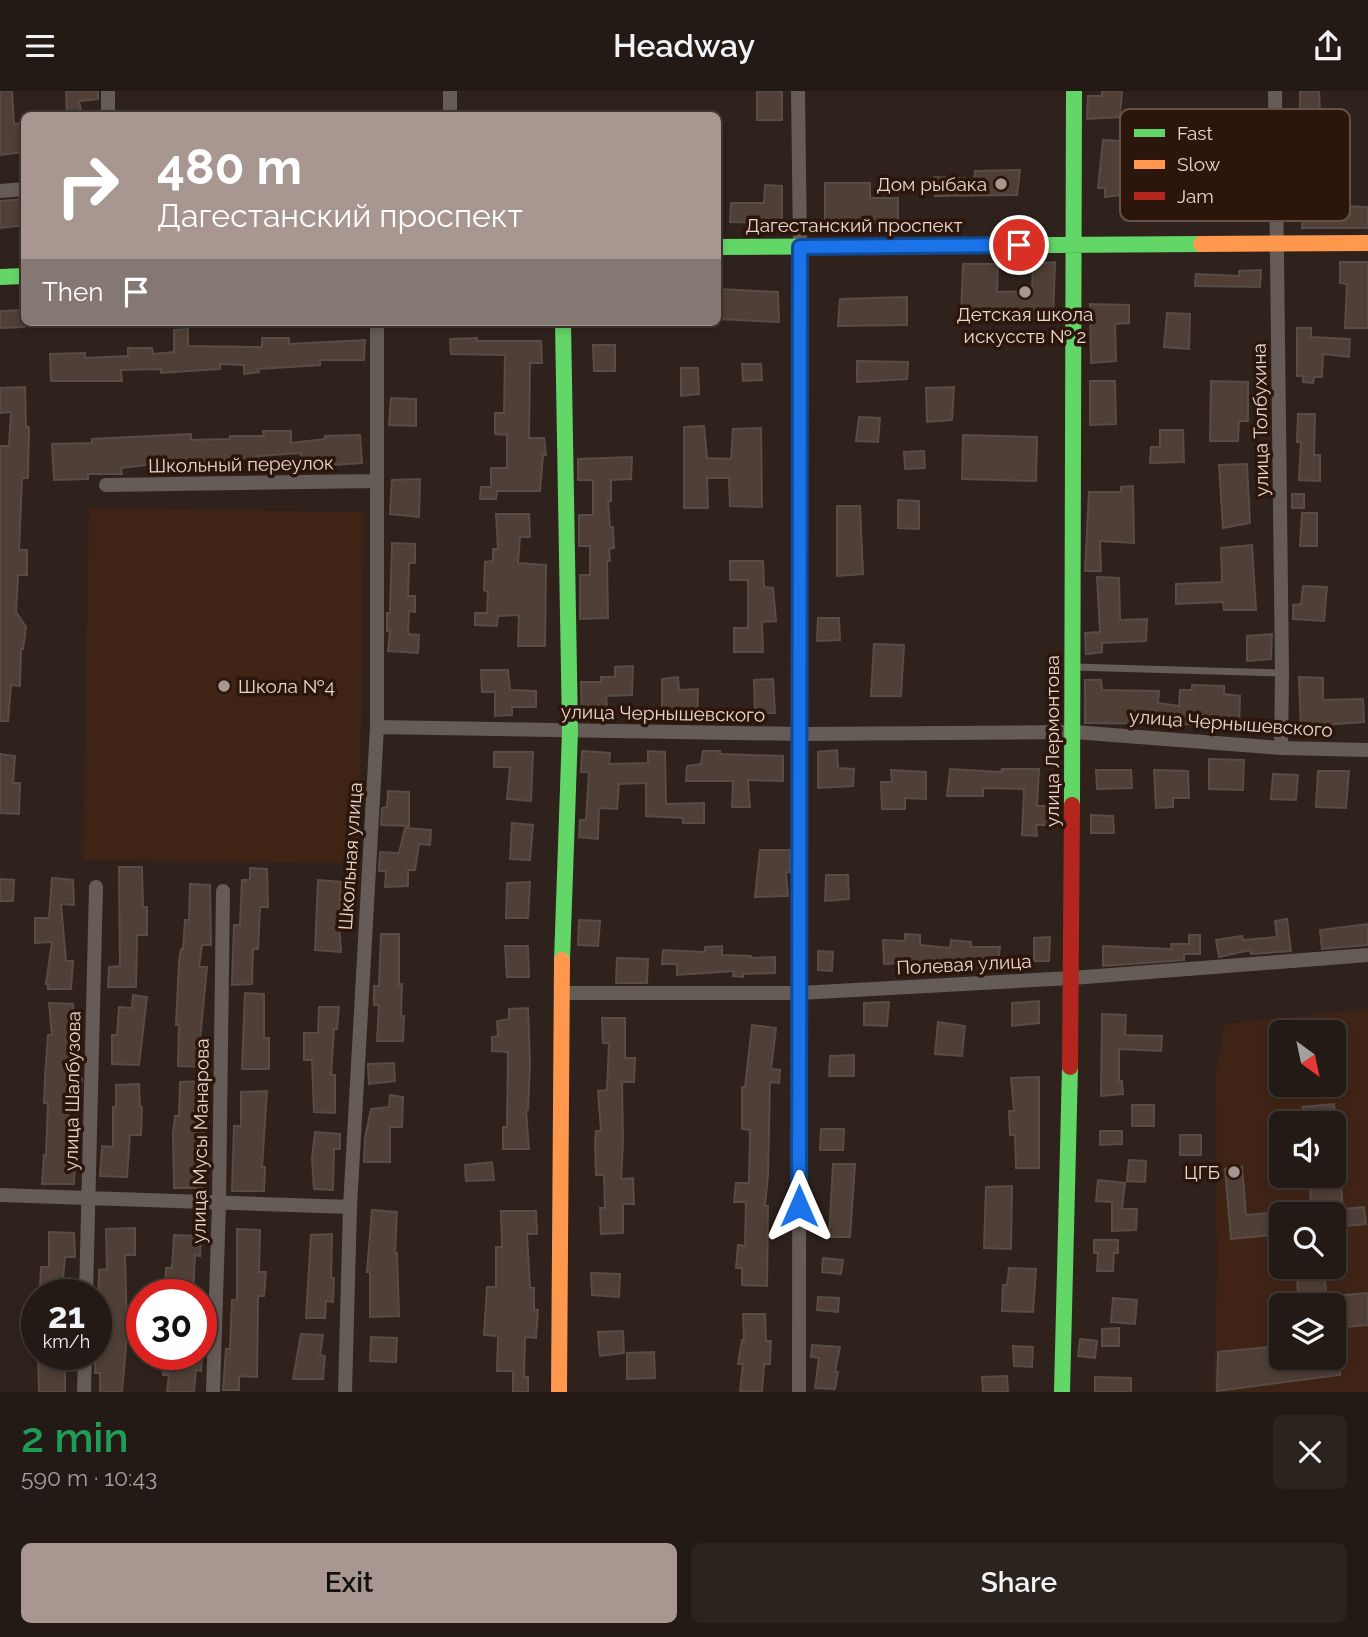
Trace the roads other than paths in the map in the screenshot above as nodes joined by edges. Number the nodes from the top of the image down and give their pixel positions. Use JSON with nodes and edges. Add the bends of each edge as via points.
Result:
{"nodes":[{"id":1,"x":108,"y":91,"type":"edge"},
{"id":2,"x":450,"y":91,"type":"edge"},
{"id":3,"x":798,"y":91,"type":"edge"},
{"id":4,"x":1074,"y":91,"type":"edge"},
{"id":5,"x":1275,"y":91,"type":"edge"},
{"id":6,"x":1275,"y":109,"type":"edge"},
{"id":7,"x":108,"y":112,"type":"edge"},
{"id":8,"x":450,"y":112,"type":"edge"},
{"id":9,"x":21,"y":189,"type":"edge"},
{"id":10,"x":0,"y":191,"type":"edge"},
{"id":11,"x":1277,"y":221,"type":"edge"},
{"id":12,"x":1368,"y":243,"type":"edge"},
{"id":13,"x":1073,"y":244,"type":"junction"},
{"id":14,"x":1277,"y":245,"type":"junction"},
{"id":15,"x":721,"y":247,"type":"edge"},
{"id":16,"x":800,"y":247,"type":"junction"},
{"id":17,"x":21,"y":276,"type":"edge"},
{"id":18,"x":0,"y":277,"type":"edge"},
{"id":19,"x":377,"y":326,"type":"edge"},
{"id":20,"x":563,"y":326,"type":"edge"},
{"id":21,"x":377,"y":481,"type":"junction"},
{"id":22,"x":106,"y":485,"type":"dead end"},
{"id":23,"x":1074,"y":667,"type":"junction"},
{"id":24,"x":1282,"y":673,"type":"junction"},
{"id":25,"x":377,"y":727,"type":"junction"},
{"id":26,"x":569,"y":731,"type":"junction"},
{"id":27,"x":1074,"y":732,"type":"junction"},
{"id":28,"x":800,"y":734,"type":"junction"},
{"id":29,"x":1281,"y":748,"type":"junction"},
{"id":30,"x":1368,"y":750,"type":"edge"},
{"id":31,"x":96,"y":887,"type":"dead end"},
{"id":32,"x":223,"y":891,"type":"dead end"},
{"id":33,"x":1368,"y":955,"type":"edge"},
{"id":34,"x":1072,"y":978,"type":"junction"},
{"id":35,"x":561,"y":993,"type":"junction"},
{"id":36,"x":800,"y":993,"type":"junction"},
{"id":37,"x":0,"y":1195,"type":"edge"},
{"id":38,"x":89,"y":1198,"type":"junction"},
{"id":39,"x":219,"y":1203,"type":"junction"},
{"id":40,"x":350,"y":1207,"type":"junction"},
{"id":41,"x":86,"y":1279,"type":"edge"},
{"id":42,"x":85,"y":1370,"type":"edge"},
{"id":43,"x":84,"y":1392,"type":"edge"},
{"id":44,"x":214,"y":1392,"type":"edge"},
{"id":45,"x":345,"y":1392,"type":"edge"},
{"id":46,"x":559,"y":1392,"type":"edge"},
{"id":47,"x":799,"y":1392,"type":"edge"},
{"id":48,"x":1062,"y":1392,"type":"edge"}],
"edges":[{"from":1,"to":7,"type":"street"},
{"from":2,"to":8,"type":"street"},
{"from":3,"to":16,"type":"street"},
{"from":4,"to":13,"type":"main road","name":"улица Лермонтова"},
{"from":5,"to":6,"type":"street","name":"улица Толбухина"},
{"from":9,"to":10,"type":"street"},
{"from":11,"to":14,"type":"street","name":"улица Толбухина"},
{"from":12,"to":14,"type":"main road","name":"Дагестанский проспект"},
{"from":13,"to":14,"type":"main road","name":"Дагестанский проспект"},
{"from":13,"to":16,"type":"main road","name":"Дагестанский проспект"},
{"from":13,"to":23,"type":"main road","name":"улица Лермонтова"},
{"from":14,"to":24,"type":"street","name":"улица Толбухина"},
{"from":15,"to":16,"type":"main road","name":"Дагестанский проспект"},
{"from":16,"to":28,"type":"street"},
{"from":17,"to":18,"type":"main road"},
{"from":19,"to":21,"type":"street","name":"Школьная улица"},
{"from":20,"to":26,"type":"main road"},
{"from":21,"to":22,"type":"street","name":"Школьный переулок"},
{"from":21,"to":25,"type":"street","name":"Школьная улица"},
{"from":23,"to":24,"type":"lane"},
{"from":23,"to":27,"type":"main road","name":"улица Лермонтова"},
{"from":24,"to":29,"type":"street","name":"улица Толбухина"},
{"from":25,"to":26,"type":"street","name":"улица Чернышевского"},
{"from":25,"to":40,"type":"street","name":"Школьная улица"},
{"from":26,"to":28,"type":"street","name":"улица Чернышевского"},
{"from":26,"to":35,"type":"main road"},
{"from":27,"to":28,"type":"street","name":"улица Чернышевского"},
{"from":27,"to":29,"type":"street","name":"улица Чернышевского"},
{"from":27,"to":34,"type":"main road","name":"улица Лермонтова"},
{"from":28,"to":36,"type":"street"},
{"from":29,"to":30,"type":"street","name":"улица Чернышевского"},
{"from":31,"to":38,"type":"street","name":"улица Шалбузова"},
{"from":32,"to":39,"type":"street","name":"улица Мусы Манарова"},
{"from":33,"to":34,"type":"street","name":"Полевая улица"},
{"from":34,"to":36,"type":"street","name":"Полевая улица"},
{"from":34,"to":48,"type":"main road","name":"улица Лермонтова"},
{"from":35,"to":36,"type":"street","name":"Полевая улица"},
{"from":35,"to":46,"type":"main road"},
{"from":36,"to":47,"type":"street"},
{"from":37,"to":38,"type":"street"},
{"from":38,"to":39,"type":"street"},
{"from":38,"to":41,"type":"street","name":"улица Шалбузова"},
{"from":39,"to":40,"type":"street"},
{"from":39,"to":44,"type":"street","name":"улица Мусы Манарова"},
{"from":40,"to":45,"type":"street","name":"Школьная улица"},
{"from":42,"to":43,"type":"street"}]}
